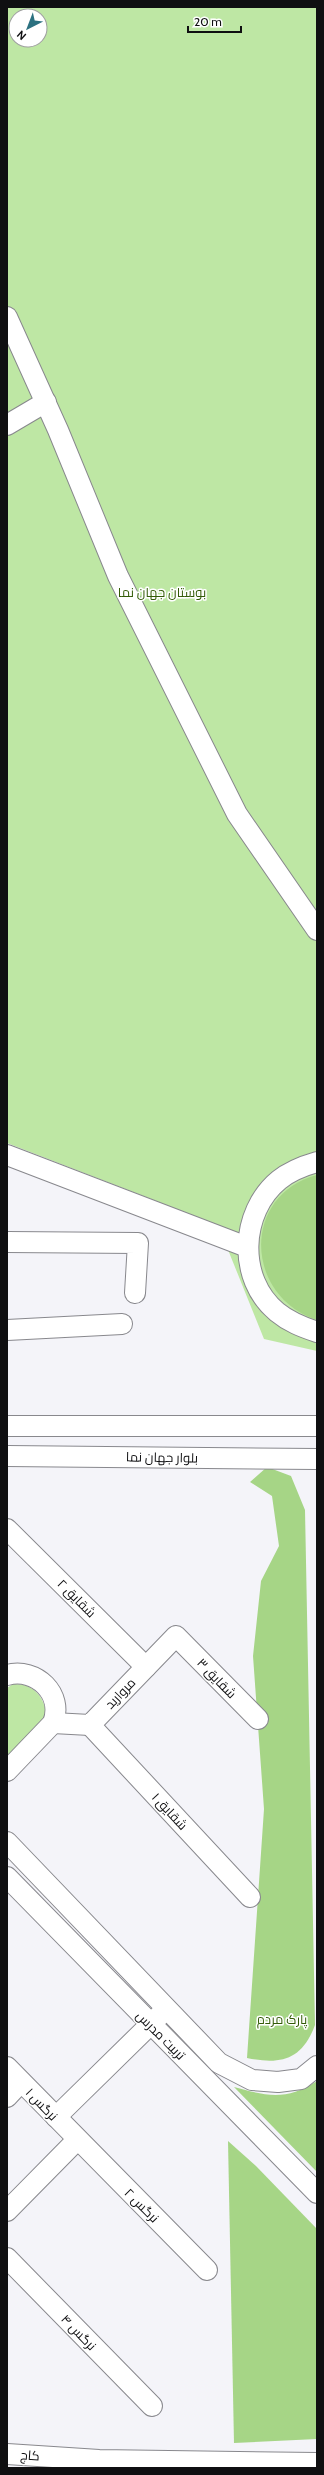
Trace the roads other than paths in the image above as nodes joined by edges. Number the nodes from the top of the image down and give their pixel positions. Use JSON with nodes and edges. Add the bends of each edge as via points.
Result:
{"nodes":[{"id":1,"x":7,"y":317,"type":"edge"},
{"id":2,"x":46,"y":402,"type":"junction"},
{"id":3,"x":7,"y":424,"type":"edge"},
{"id":4,"x":317,"y":930,"type":"edge"},
{"id":5,"x":7,"y":1155,"type":"edge"},
{"id":6,"x":317,"y":1162,"type":"edge"},
{"id":7,"x":7,"y":1242,"type":"edge"},
{"id":8,"x":247,"y":1247,"type":"junction"},
{"id":9,"x":135,"y":1293,"type":"dead end"},
{"id":10,"x":122,"y":1324,"type":"dead end"},
{"id":11,"x":7,"y":1330,"type":"edge"},
{"id":12,"x":317,"y":1332,"type":"edge"},
{"id":13,"x":7,"y":1426,"type":"edge"},
{"id":14,"x":317,"y":1426,"type":"edge"},
{"id":15,"x":7,"y":1456,"type":"edge"},
{"id":16,"x":317,"y":1459,"type":"edge"},
{"id":17,"x":7,"y":1529,"type":"edge"},
{"id":18,"x":176,"y":1636,"type":"joint"},
{"id":19,"x":146,"y":1667,"type":"junction"},
{"id":20,"x":7,"y":1675,"type":"edge"},
{"id":21,"x":258,"y":1719,"type":"dead end"},
{"id":22,"x":53,"y":1723,"type":"junction"},
{"id":23,"x":90,"y":1725,"type":"junction"},
{"id":24,"x":7,"y":1771,"type":"edge"},
{"id":25,"x":7,"y":1842,"type":"edge"},
{"id":26,"x":7,"y":1877,"type":"edge"},
{"id":27,"x":250,"y":1897,"type":"dead end"},
{"id":28,"x":167,"y":2008,"type":"junction"},
{"id":29,"x":150,"y":2024,"type":"junction"},
{"id":30,"x":317,"y":2066,"type":"edge"},
{"id":31,"x":7,"y":2067,"type":"edge"},
{"id":32,"x":21,"y":2082,"type":"junction"},
{"id":33,"x":7,"y":2097,"type":"edge"},
{"id":34,"x":56,"y":2117,"type":"junction"},
{"id":35,"x":77,"y":2140,"type":"junction"},
{"id":36,"x":317,"y":2193,"type":"edge"},
{"id":37,"x":7,"y":2211,"type":"edge"},
{"id":38,"x":7,"y":2258,"type":"edge"},
{"id":39,"x":207,"y":2270,"type":"dead end"},
{"id":40,"x":152,"y":2406,"type":"dead end"},
{"id":41,"x":8,"y":2453,"type":"edge"},
{"id":42,"x":317,"y":2463,"type":"edge"},
{"id":43,"x":102,"y":2464,"type":"edge"},
{"id":44,"x":226,"y":2465,"type":"edge"}],
"edges":[{"from":1,"to":2,"type":"street"},
{"from":2,"to":3,"type":"street"},
{"from":2,"to":4,"type":"street","via":[[118,576],[237,814]]},
{"from":5,"to":8,"type":"street"},
{"from":6,"to":8,"type":"street","via":[[300,1167],[279,1180],[262,1199],[251,1222]]},
{"from":7,"to":9,"type":"street","via":[[138,1243]]},
{"from":8,"to":12,"type":"street","via":[[251,1271],[260,1293],[276,1311],[296,1325]]},
{"from":10,"to":11,"type":"street"},
{"from":13,"to":14,"type":"street"},
{"from":15,"to":16,"type":"street","name":"بلوار جهان نما"},
{"from":17,"to":19,"type":"street","name":"شقایق ۲"},
{"from":18,"to":19,"type":"street","name":"مروارید"},
{"from":18,"to":21,"type":"street","name":"شقایق ۳"},
{"from":19,"to":23,"type":"street","name":"مروارید"},
{"from":20,"to":22,"type":"street","via":[[28,1673],[45,1685],[55,1702],[57,1713]]},
{"from":22,"to":23,"type":"street"},
{"from":22,"to":24,"type":"street"},
{"from":23,"to":27,"type":"street","name":"شقایق ۱"},
{"from":25,"to":28,"type":"street","name":"تربیت مدرس"},
{"from":26,"to":29,"type":"street","name":"تربیت مدرس"},
{"from":28,"to":29,"type":"street"},
{"from":28,"to":30,"type":"street","name":"تربیت مدرس","via":[[219,2063],[252,2080],[278,2082],[301,2079]]},
{"from":29,"to":34,"type":"street"},
{"from":29,"to":36,"type":"street","name":"تربیت مدرس"},
{"from":31,"to":32,"type":"street","name":"نرگس ۱"},
{"from":32,"to":33,"type":"street"},
{"from":32,"to":34,"type":"street","name":"نرگس ۱"},
{"from":34,"to":35,"type":"street","name":"نرگس ۱"},
{"from":35,"to":37,"type":"street"},
{"from":35,"to":39,"type":"street","name":"نرگس ۲"},
{"from":38,"to":40,"type":"street","name":"نرگس ۴"},
{"from":41,"to":43,"type":"street","name":"کاج"},
{"from":42,"to":44,"type":"street","name":"کاج"},
{"from":43,"to":44,"type":"street","name":"کاج"}]}
